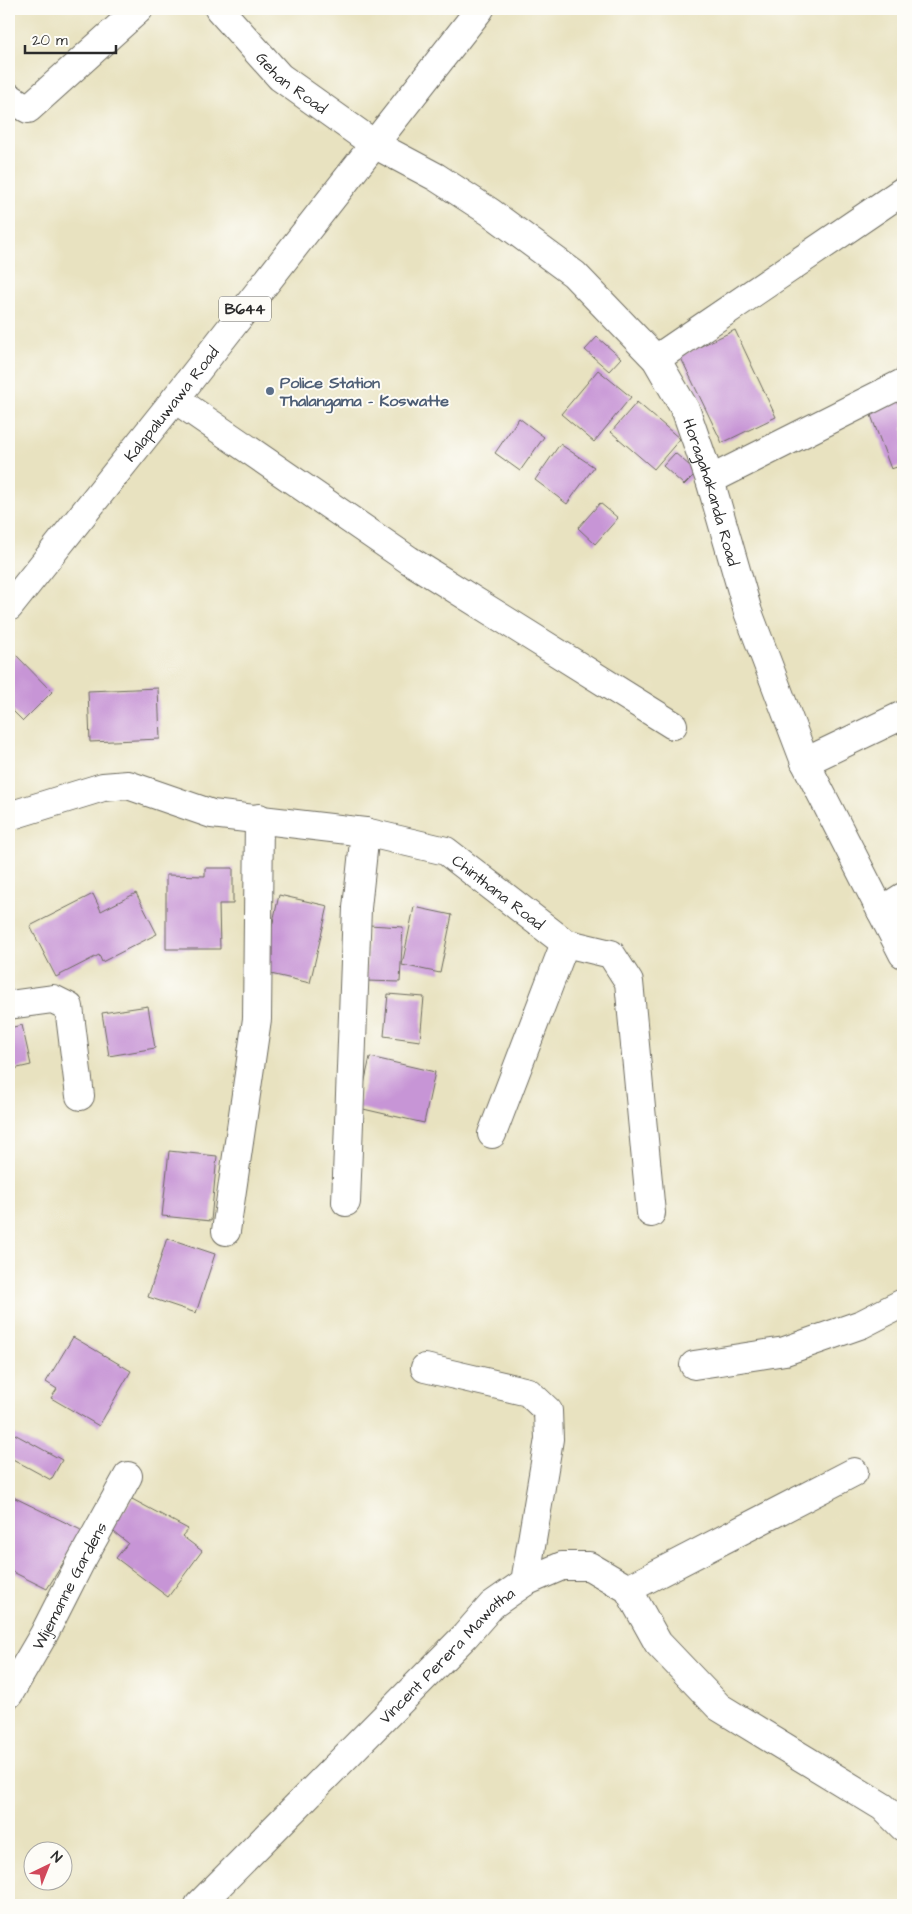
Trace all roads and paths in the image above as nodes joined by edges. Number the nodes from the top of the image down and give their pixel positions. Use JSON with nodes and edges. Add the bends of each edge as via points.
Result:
{"nodes":[{"id":1,"x":139,"y":9,"type":"edge"},
{"id":2,"x":219,"y":9,"type":"edge"},
{"id":3,"x":480,"y":9,"type":"edge"},
{"id":4,"x":9,"y":98,"type":"edge"},
{"id":5,"x":374,"y":144,"type":"junction"},
{"id":6,"x":903,"y":191,"type":"edge"},
{"id":7,"x":656,"y":359,"type":"junction"},
{"id":8,"x":903,"y":383,"type":"edge"},
{"id":9,"x":176,"y":399,"type":"junction"},
{"id":10,"x":710,"y":480,"type":"junction"},
{"id":11,"x":9,"y":607,"type":"edge"},
{"id":12,"x":903,"y":715,"type":"edge"},
{"id":13,"x":673,"y":725,"type":"dead end"},
{"id":14,"x":805,"y":762,"type":"junction"},
{"id":15,"x":9,"y":816,"type":"edge"},
{"id":16,"x":259,"y":818,"type":"junction"},
{"id":17,"x":365,"y":832,"type":"junction"},
{"id":18,"x":892,"y":904,"type":"edge"},
{"id":19,"x":565,"y":943,"type":"junction"},
{"id":20,"x":903,"y":954,"type":"edge"},
{"id":21,"x":9,"y":1005,"type":"edge"},
{"id":22,"x":80,"y":1096,"type":"dead end"},
{"id":23,"x":492,"y":1134,"type":"dead end"},
{"id":24,"x":346,"y":1202,"type":"dead end"},
{"id":25,"x":652,"y":1213,"type":"dead end"},
{"id":26,"x":226,"y":1231,"type":"dead end"},
{"id":27,"x":903,"y":1303,"type":"edge"},
{"id":28,"x":694,"y":1365,"type":"dead end"},
{"id":29,"x":425,"y":1368,"type":"dead end"},
{"id":30,"x":854,"y":1472,"type":"dead end"},
{"id":31,"x":128,"y":1476,"type":"dead end"},
{"id":32,"x":525,"y":1582,"type":"junction"},
{"id":33,"x":628,"y":1590,"type":"junction"},
{"id":34,"x":9,"y":1694,"type":"edge"},
{"id":35,"x":903,"y":1827,"type":"edge"},
{"id":36,"x":198,"y":1905,"type":"edge"}],
"edges":[{"from":1,"to":4,"type":"street","via":[[28,109]]},
{"from":2,"to":5,"type":"street","name":"Gehan Road","via":[[280,77]]},
{"from":3,"to":5,"type":"street","name":"Kalapaluwawa Road","number":"B644"},
{"from":5,"to":7,"type":"street","name":"Horagahakanda Road","via":[[436,177],[490,212],[574,274]]},
{"from":5,"to":9,"type":"street","name":"Kalapaluwawa Road","number":"B644"},
{"from":6,"to":7,"type":"street"},
{"from":7,"to":10,"type":"street","name":"Horagahakanda Road","via":[[686,412]]},
{"from":8,"to":10,"type":"street"},
{"from":9,"to":11,"type":"street","name":"Kalapaluwawa Road","number":"B644"},
{"from":9,"to":13,"type":"street","via":[[408,560]]},
{"from":10,"to":14,"type":"street","name":"Horagahakanda Road","via":[[748,612]]},
{"from":12,"to":14,"type":"street"},
{"from":14,"to":18,"type":"street","name":"Horagahakanda Road"},
{"from":15,"to":16,"type":"street","name":"Chinthana Road","via":[[103,787],[128,785],[212,814]]},
{"from":16,"to":17,"type":"street","name":"Chinthana Road"},
{"from":16,"to":26,"type":"street","via":[[257,1019]]},
{"from":17,"to":19,"type":"street","name":"Chinthana Road","via":[[446,851]]},
{"from":17,"to":24,"type":"street","via":[[357,908]]},
{"from":18,"to":20,"type":"street","name":"Horagahakanda Road"},
{"from":19,"to":23,"type":"street"},
{"from":19,"to":25,"type":"street","name":"Chinthana Road","via":[[610,954],[629,982]]},
{"from":21,"to":22,"type":"street","via":[[53,999],[69,1007]]},
{"from":27,"to":28,"type":"street","via":[[862,1324],[785,1351]]},
{"from":29,"to":32,"type":"street","name":"Vincent Perera Mawatha","via":[[528,1392],[548,1411],[549,1439]]},
{"from":30,"to":33,"type":"street"},
{"from":31,"to":34,"type":"street","name":"Wijemanne Gardens"},
{"from":32,"to":33,"type":"street","via":[[562,1566],[589,1566]]},
{"from":32,"to":36,"type":"street","name":"Vincent Perera Mawatha","via":[[492,1605]]},
{"from":33,"to":35,"type":"street","via":[[658,1643],[719,1707],[883,1807]]}]}
